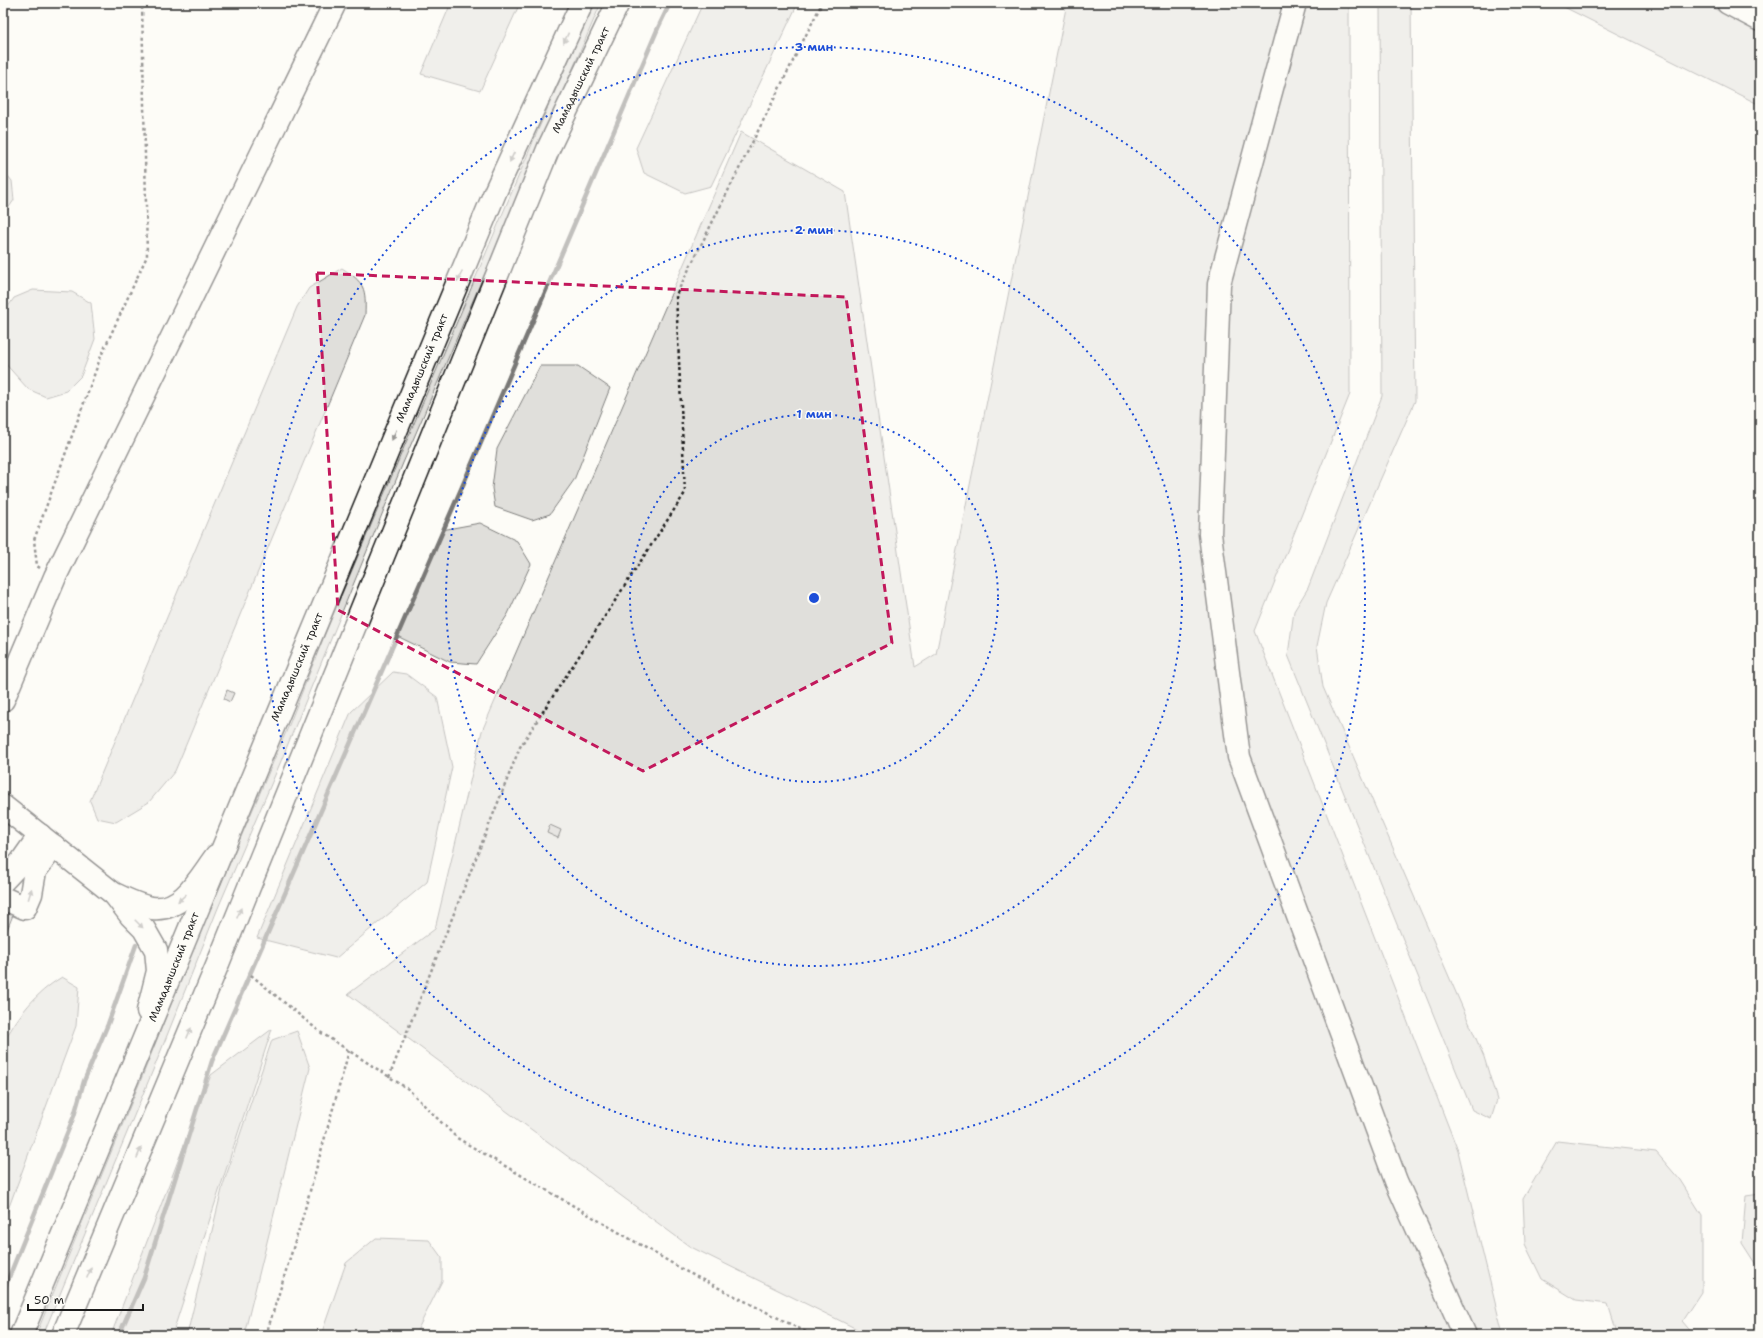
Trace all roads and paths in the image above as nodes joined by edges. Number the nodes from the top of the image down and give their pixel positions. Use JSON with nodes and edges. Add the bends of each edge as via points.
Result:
{"nodes":[{"id":1,"x":142,"y":3,"type":"edge"},
{"id":2,"x":335,"y":3,"type":"edge"},
{"id":3,"x":582,"y":3,"type":"edge"},
{"id":4,"x":618,"y":3,"type":"edge"},
{"id":5,"x":822,"y":3,"type":"edge"},
{"id":6,"x":1296,"y":3,"type":"edge"},
{"id":7,"x":1728,"y":3,"type":"edge"},
{"id":8,"x":1760,"y":20,"type":"edge"},
{"id":9,"x":55,"y":577,"type":"junction"},
{"id":10,"x":3,"y":700,"type":"edge"},
{"id":11,"x":3,"y":806,"type":"edge"},
{"id":12,"x":47,"y":840,"type":"junction"},
{"id":13,"x":224,"y":846,"type":"junction"},
{"id":14,"x":3,"y":881,"type":"edge"},
{"id":15,"x":114,"y":894,"type":"junction"},
{"id":16,"x":3,"y":898,"type":"edge"},
{"id":17,"x":251,"y":975,"type":"dead end"},
{"id":18,"x":143,"y":1042,"type":"junction"},
{"id":19,"x":349,"y":1051,"type":"junction"},
{"id":20,"x":389,"y":1077,"type":"junction"},
{"id":21,"x":21,"y":1335,"type":"edge"},
{"id":22,"x":63,"y":1335,"type":"edge"},
{"id":23,"x":266,"y":1335,"type":"edge"},
{"id":24,"x":812,"y":1335,"type":"edge"},
{"id":25,"x":1465,"y":1335,"type":"edge"}],
"edges":[{"from":1,"to":9,"type":"path","via":[[147,256],[101,356],[34,540],[37,566]]},
{"from":2,"to":9,"type":"main road"},
{"from":3,"to":13,"type":"main road","name":"Мамадышский тракт","one_way":true,"via":[[496,190]]},
{"from":22,"to":4,"type":"main road","name":"Мамадышский тракт","one_way":true,"via":[[219,961],[549,147]]},
{"from":5,"to":20,"type":"path","via":[[676,295],[686,493],[520,747]]},
{"from":6,"to":25,"type":"main road","via":[[1220,284],[1210,534],[1239,757],[1396,1181]]},
{"from":7,"to":8,"type":"main road"},
{"from":9,"to":10,"type":"main road"},
{"from":11,"to":12,"type":"main road"},
{"from":12,"to":14,"type":"main road"},
{"from":12,"to":15,"type":"main road"},
{"from":16,"to":12,"type":"main road","one_way":true,"via":[[25,908]]},
{"from":13,"to":15,"type":"main road","one_way":true,"via":[[188,892],[173,904],[151,908]]},
{"from":13,"to":18,"type":"main road","name":"Мамадышский тракт"},
{"from":15,"to":18,"type":"main road","one_way":true,"via":[[152,940],[158,959],[158,971]]},
{"from":17,"to":19,"type":"path","via":[[320,1032]]},
{"from":18,"to":21,"type":"main road","name":"Мамадышский тракт"},
{"from":19,"to":20,"type":"path"},
{"from":19,"to":23,"type":"path","via":[[303,1216]]},
{"from":20,"to":24,"type":"path","via":[[408,1090],[457,1138],[687,1272]]}]}
